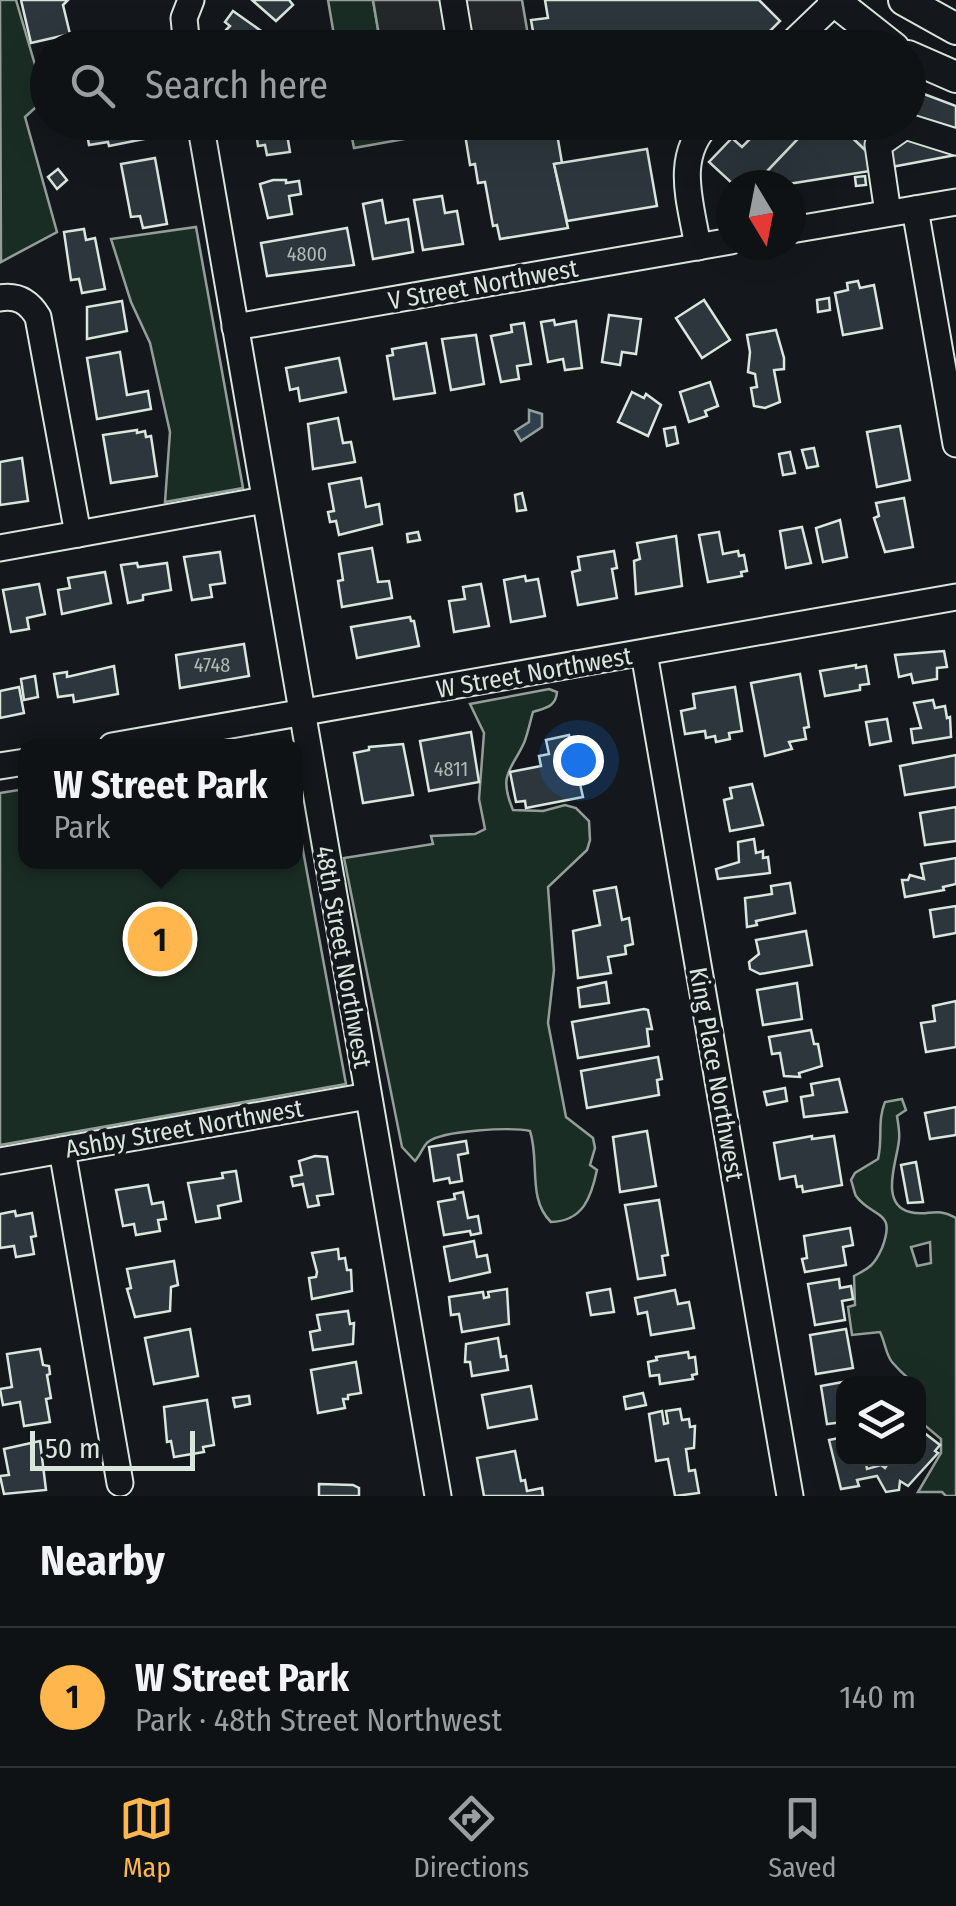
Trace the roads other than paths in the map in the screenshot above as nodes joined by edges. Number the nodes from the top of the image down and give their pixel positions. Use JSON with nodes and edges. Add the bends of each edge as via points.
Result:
{"nodes":[{"id":1,"x":191,"y":0,"type":"edge"},
{"id":2,"x":454,"y":0,"type":"edge"},
{"id":3,"x":904,"y":0,"type":"edge"},
{"id":4,"x":834,"y":1,"type":"edge"},
{"id":5,"x":956,"y":29,"type":"edge"},
{"id":6,"x":185,"y":30,"type":"edge"},
{"id":7,"x":459,"y":30,"type":"edge"},
{"id":8,"x":805,"y":30,"type":"edge"},
{"id":9,"x":871,"y":30,"type":"edge"},
{"id":10,"x":926,"y":64,"type":"edge"},
{"id":11,"x":956,"y":77,"type":"edge"},
{"id":12,"x":926,"y":133,"type":"edge"},
{"id":13,"x":203,"y":140,"type":"edge"},
{"id":14,"x":694,"y":140,"type":"edge"},
{"id":15,"x":886,"y":140,"type":"edge"},
{"id":16,"x":956,"y":142,"type":"edge"},
{"id":17,"x":956,"y":202,"type":"edge"},
{"id":18,"x":915,"y":208,"type":"junction"},
{"id":19,"x":888,"y":213,"type":"junction"},
{"id":20,"x":806,"y":227,"type":"edge"},
{"id":21,"x":716,"y":243,"type":"edge"},
{"id":22,"x":698,"y":246,"type":"junction"},
{"id":23,"x":0,"y":298,"type":"edge"},
{"id":24,"x":235,"y":327,"type":"junction"},
{"id":25,"x":956,"y":444,"type":"edge"},
{"id":26,"x":264,"y":500,"type":"junction"},
{"id":27,"x":78,"y":534,"type":"junction"},
{"id":28,"x":0,"y":548,"type":"edge"},
{"id":29,"x":956,"y":597,"type":"edge"},
{"id":30,"x":644,"y":652,"type":"junction"},
{"id":31,"x":302,"y":714,"type":"junction"},
{"id":32,"x":154,"y":739,"type":"edge"},
{"id":33,"x":368,"y":1096,"type":"junction"},
{"id":34,"x":62,"y":1150,"type":"junction"},
{"id":35,"x":0,"y":1161,"type":"edge"},
{"id":36,"x":120,"y":1483,"type":"dead end"},
{"id":37,"x":438,"y":1496,"type":"edge"},
{"id":38,"x":790,"y":1496,"type":"edge"}],
"edges":[{"from":1,"to":6,"type":"street"},
{"from":2,"to":7,"type":"street"},
{"from":3,"to":5,"type":"main road"},
{"from":4,"to":8,"type":"street"},
{"from":4,"to":9,"type":"main road"},
{"from":10,"to":11,"type":"main road"},
{"from":12,"to":16,"type":"street"},
{"from":13,"to":24,"type":"street","name":"48th Street Northwest"},
{"from":14,"to":22,"type":"street","via":[[687,159]]},
{"from":15,"to":19,"type":"street","via":[[878,146]]},
{"from":17,"to":18,"type":"street"},
{"from":18,"to":19,"type":"street"},
{"from":18,"to":25,"type":"street"},
{"from":19,"to":20,"type":"street"},
{"from":21,"to":22,"type":"street","name":"V Street Northwest"},
{"from":22,"to":24,"type":"street","name":"V Street Northwest"},
{"from":23,"to":27,"type":"street","via":[[17,297],[38,317]]},
{"from":24,"to":26,"type":"street","name":"48th Street Northwest"},
{"from":26,"to":27,"type":"street"},
{"from":26,"to":31,"type":"street","name":"48th Street Northwest"},
{"from":27,"to":28,"type":"street"},
{"from":29,"to":30,"type":"street","name":"W Street Northwest"},
{"from":30,"to":31,"type":"street","name":"W Street Northwest"},
{"from":30,"to":38,"type":"street","name":"King Place Northwest"},
{"from":31,"to":32,"type":"street","name":"W Street Northwest"},
{"from":31,"to":33,"type":"street","name":"48th Street Northwest"},
{"from":33,"to":34,"type":"street","name":"Ashby Street Northwest"},
{"from":33,"to":37,"type":"street","name":"48th Street Northwest"},
{"from":34,"to":35,"type":"street","name":"Ashby Street Northwest"},
{"from":34,"to":36,"type":"street"}]}
